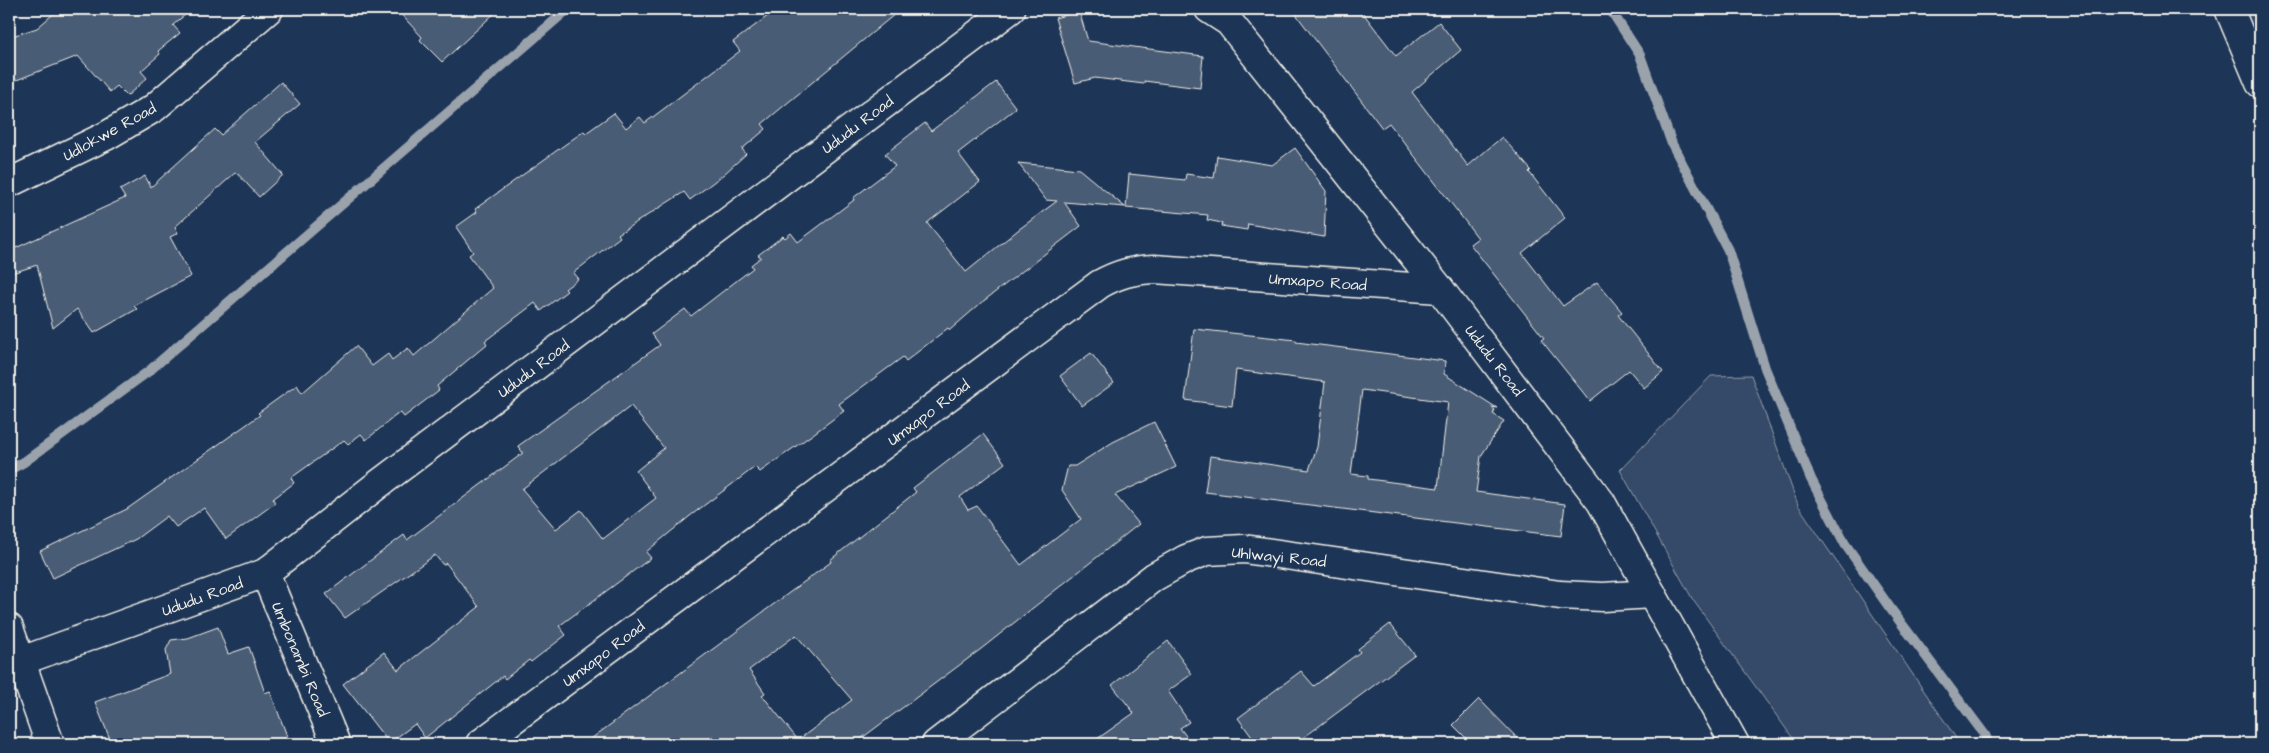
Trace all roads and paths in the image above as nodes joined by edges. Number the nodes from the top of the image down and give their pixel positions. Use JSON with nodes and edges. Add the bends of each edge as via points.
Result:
{"nodes":[{"id":1,"x":269,"y":9,"type":"edge"},
{"id":2,"x":1011,"y":9,"type":"edge"},
{"id":3,"x":1209,"y":9,"type":"edge"},
{"id":4,"x":2229,"y":9,"type":"edge"},
{"id":5,"x":2260,"y":83,"type":"edge"},
{"id":6,"x":9,"y":183,"type":"edge"},
{"id":7,"x":1440,"y":289,"type":"junction"},
{"id":8,"x":265,"y":573,"type":"junction"},
{"id":9,"x":1652,"y":594,"type":"junction"},
{"id":10,"x":9,"y":628,"type":"edge"},
{"id":11,"x":21,"y":661,"type":"junction"},
{"id":12,"x":50,"y":744,"type":"edge"},
{"id":13,"x":336,"y":744,"type":"edge"},
{"id":14,"x":480,"y":744,"type":"edge"},
{"id":15,"x":936,"y":744,"type":"edge"},
{"id":16,"x":1736,"y":744,"type":"edge"}],
"edges":[{"from":1,"to":6,"type":"street","name":"Udlokwe Road","via":[[154,108],[106,136]]},
{"from":2,"to":8,"type":"street","name":"Ududu Road"},
{"from":3,"to":7,"type":"street","name":"Ududu Road","via":[[1229,22]]},
{"from":4,"to":5,"type":"street"},
{"from":7,"to":9,"type":"street","name":"Ududu Road","via":[[1601,502]]},
{"from":7,"to":14,"type":"street","name":"Umxapo Road","via":[[1154,269],[1116,275]]},
{"from":8,"to":11,"type":"street","name":"Ududu Road"},
{"from":8,"to":13,"type":"street","name":"Umbonambi Road"},
{"from":9,"to":15,"type":"street","name":"Uhlwayi Road","via":[[1560,595],[1244,549],[1207,552],[1154,577]]},
{"from":9,"to":16,"type":"street","name":"Ududu Road"},
{"from":10,"to":11,"type":"street"},
{"from":11,"to":12,"type":"street"}]}
